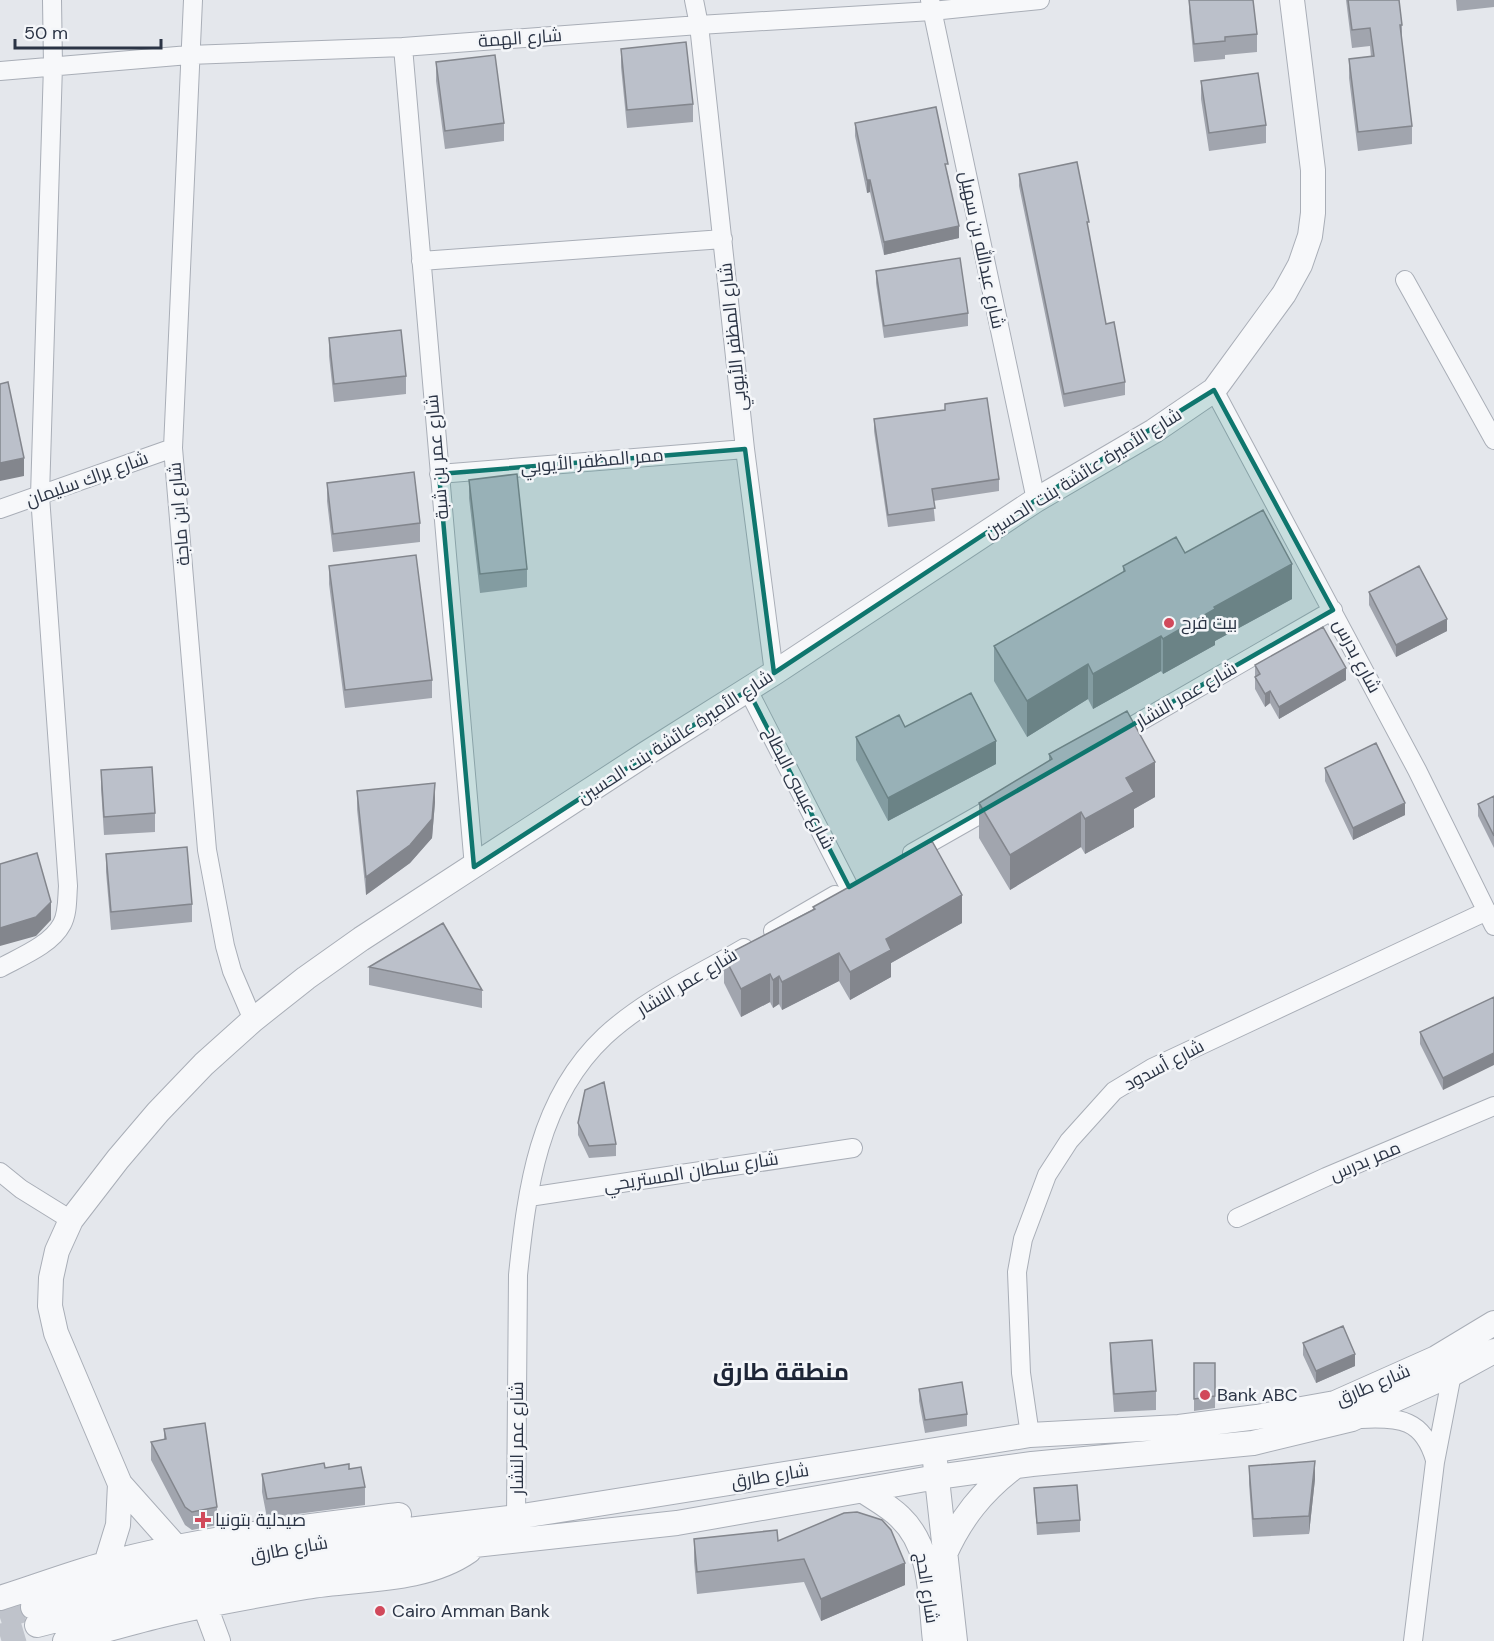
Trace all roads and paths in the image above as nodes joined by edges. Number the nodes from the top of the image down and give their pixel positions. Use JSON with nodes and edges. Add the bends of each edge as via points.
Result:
{"nodes":[{"id":1,"x":52,"y":0,"type":"edge"},
{"id":2,"x":193,"y":0,"type":"edge"},
{"id":3,"x":694,"y":0,"type":"edge"},
{"id":4,"x":1040,"y":0,"type":"edge"},
{"id":5,"x":1292,"y":0,"type":"edge"},
{"id":6,"x":931,"y":5,"type":"edge"},
{"id":7,"x":699,"y":25,"type":"junction"},
{"id":8,"x":403,"y":47,"type":"junction"},
{"id":9,"x":189,"y":55,"type":"junction"},
{"id":10,"x":53,"y":65,"type":"junction"},
{"id":11,"x":0,"y":71,"type":"edge"},
{"id":12,"x":723,"y":240,"type":"junction"},
{"id":13,"x":420,"y":261,"type":"junction"},
{"id":14,"x":1405,"y":280,"type":"dead end"},
{"id":15,"x":1214,"y":390,"type":"junction"},
{"id":16,"x":1494,"y":440,"type":"edge"},
{"id":17,"x":173,"y":448,"type":"junction"},
{"id":18,"x":745,"y":449,"type":"junction"},
{"id":19,"x":439,"y":474,"type":"junction"},
{"id":20,"x":40,"y":496,"type":"junction"},
{"id":21,"x":1035,"y":500,"type":"junction"},
{"id":22,"x":0,"y":509,"type":"edge"},
{"id":23,"x":1333,"y":610,"type":"junction"},
{"id":24,"x":774,"y":673,"type":"junction"},
{"id":25,"x":748,"y":690,"type":"junction"},
{"id":26,"x":1104,"y":742,"type":"edge"},
{"id":27,"x":1011,"y":796,"type":"edge"},
{"id":28,"x":899,"y":860,"type":"edge"},
{"id":29,"x":474,"y":867,"type":"junction"},
{"id":30,"x":869,"y":876,"type":"edge"},
{"id":31,"x":849,"y":887,"type":"junction"},
{"id":32,"x":1490,"y":918,"type":"edge"},
{"id":33,"x":0,"y":968,"type":"edge"},
{"id":34,"x":253,"y":1020,"type":"junction"},
{"id":35,"x":1494,"y":1106,"type":"edge"},
{"id":36,"x":853,"y":1148,"type":"dead end"},
{"id":37,"x":0,"y":1173,"type":"edge"},
{"id":38,"x":529,"y":1197,"type":"junction"},
{"id":39,"x":1237,"y":1218,"type":"dead end"},
{"id":40,"x":71,"y":1220,"type":"junction"},
{"id":41,"x":1494,"y":1323,"type":"edge"},
{"id":42,"x":1494,"y":1351,"type":"edge"},
{"id":43,"x":1452,"y":1374,"type":"junction"},
{"id":44,"x":1352,"y":1419,"type":"junction"},
{"id":45,"x":1030,"y":1435,"type":"junction"},
{"id":46,"x":934,"y":1450,"type":"junction"},
{"id":47,"x":1435,"y":1462,"type":"junction"},
{"id":48,"x":1013,"y":1468,"type":"junction"},
{"id":49,"x":937,"y":1477,"type":"junction"},
{"id":50,"x":120,"y":1485,"type":"junction"},
{"id":51,"x":862,"y":1490,"type":"junction"},
{"id":52,"x":516,"y":1517,"type":"junction"},
{"id":53,"x":466,"y":1523,"type":"junction"},
{"id":54,"x":479,"y":1545,"type":"junction"},
{"id":55,"x":177,"y":1548,"type":"junction"},
{"id":56,"x":945,"y":1554,"type":"junction"},
{"id":57,"x":106,"y":1564,"type":"junction"},
{"id":58,"x":0,"y":1598,"type":"edge"},
{"id":59,"x":205,"y":1606,"type":"junction"},
{"id":60,"x":65,"y":1641,"type":"edge"},
{"id":61,"x":218,"y":1641,"type":"edge"},
{"id":62,"x":935,"y":1641,"type":"edge"},
{"id":63,"x":955,"y":1641,"type":"edge"},
{"id":64,"x":1413,"y":1641,"type":"edge"}],
"edges":[{"from":1,"to":10,"type":"street"},
{"from":2,"to":9,"type":"street","name":"شارع ابن ماجة"},
{"from":3,"to":7,"type":"street","name":"شارع المظفر الأيوبي"},
{"from":4,"to":6,"type":"street","name":"شارع الهمة"},
{"from":5,"to":15,"type":"street","name":"شارع الأميرة عائشة بنت الحسين","via":[[1313,170],[1310,236],[1284,294]]},
{"from":6,"to":7,"type":"street","name":"شارع الهمة"},
{"from":6,"to":21,"type":"street","name":"شارع عبدالله بن سهيل"},
{"from":7,"to":8,"type":"street","name":"شارع الهمة"},
{"from":7,"to":12,"type":"street","name":"شارع المظفر الأيوبي"},
{"from":8,"to":9,"type":"street","name":"شارع الهمة"},
{"from":8,"to":13,"type":"street","name":"شارع عمر بن شبة"},
{"from":9,"to":10,"type":"street","name":"شارع الهمة"},
{"from":9,"to":17,"type":"street","name":"شارع ابن ماجة"},
{"from":10,"to":11,"type":"street","name":"شارع الهمة"},
{"from":10,"to":20,"type":"street"},
{"from":12,"to":13,"type":"street"},
{"from":12,"to":18,"type":"street","name":"شارع المظفر الأيوبي"},
{"from":13,"to":19,"type":"street","name":"شارع عمر بن شبة"},
{"from":14,"to":16,"type":"street"},
{"from":15,"to":21,"type":"street","name":"شارع الأميرة عائشة بنت الحسين","via":[[1154,431]]},
{"from":15,"to":23,"type":"street","name":"شارع بدرس"},
{"from":17,"to":20,"type":"street","name":"شارع براك سليمان"},
{"from":17,"to":34,"type":"street","name":"شارع ابن ماجة","via":[[207,850],[225,946]]},
{"from":18,"to":19,"type":"street","name":"ممر المظفر الأيوبي"},
{"from":18,"to":24,"type":"street","name":"شارع المظفر الأيوبي"},
{"from":19,"to":29,"type":"street","name":"شارع عمر بن شبة"},
{"from":20,"to":22,"type":"street","name":"شارع براك سليمان"},
{"from":20,"to":33,"type":"street","via":[[68,886],[65,914],[55,934]]},
{"from":21,"to":24,"type":"street","name":"شارع الأميرة عائشة بنت الحسين"},
{"from":23,"to":26,"type":"street","name":"شارع عمر النشار"},
{"from":23,"to":32,"type":"street","name":"شارع بدرس"},
{"from":24,"to":25,"type":"street","name":"شارع الأميرة عائشة بنت الحسين"},
{"from":25,"to":29,"type":"street","name":"شارع الأميرة عائشة بنت الحسين"},
{"from":25,"to":31,"type":"street","name":"شارع عيسى البطاح"},
{"from":27,"to":28,"type":"street"},
{"from":29,"to":34,"type":"street","name":"شارع الأميرة عائشة بنت الحسين","via":[[361,939]]},
{"from":30,"to":31,"type":"street","name":"شارع عمر النشار"},
{"from":31,"to":38,"type":"street","name":"شارع عمر النشار","via":[[641,1008],[605,1036],[575,1070],[552,1109],[537,1153]]},
{"from":32,"to":45,"type":"street","name":"شارع أسدود","via":[[1152,1068],[1114,1090],[1069,1141],[1047,1175],[1023,1239],[1017,1272],[1021,1373]]},
{"from":34,"to":40,"type":"street","name":"شارع الأميرة عائشة بنت الحسين","via":[[158,1112]]},
{"from":35,"to":39,"type":"street","name":"ممر بدرس"},
{"from":36,"to":38,"type":"street","name":"شارع سلطان المستريحي"},
{"from":37,"to":40,"type":"street"},
{"from":38,"to":52,"type":"street","name":"شارع عمر النشار","via":[[518,1275]]},
{"from":40,"to":50,"type":"street","name":"شارع الأميرة عائشة بنت الحسين","via":[[57,1251],[50,1306],[66,1359]]},
{"from":41,"to":45,"type":"street","name":"شارع طارق","via":[[1436,1358],[1335,1403],[1179,1427]]},
{"from":42,"to":43,"type":"street","name":"شارع طارق"},
{"from":43,"to":44,"type":"street","name":"شارع طارق"},
{"from":43,"to":47,"type":"street"},
{"from":44,"to":47,"type":"street","via":[[1383,1418],[1418,1428],[1430,1443]]},
{"from":44,"to":48,"type":"street","name":"شارع طارق","via":[[1253,1443]]},
{"from":45,"to":46,"type":"street","name":"شارع طارق"},
{"from":46,"to":49,"type":"street","name":"شارع الحج"},
{"from":46,"to":52,"type":"street","name":"شارع طارق"},
{"from":47,"to":64,"type":"street"},
{"from":48,"to":49,"type":"street","name":"شارع طارق"},
{"from":48,"to":56,"type":"street","via":[[973,1506]]},
{"from":49,"to":51,"type":"street","name":"شارع طارق"},
{"from":49,"to":56,"type":"street","name":"شارع الحج"},
{"from":50,"to":55,"type":"street","name":"شارع الأميرة عائشة بنت الحسين"},
{"from":50,"to":57,"type":"street","name":"شارع الأميرة عائشة بنت الحسين","via":[[118,1525]]},
{"from":51,"to":54,"type":"street","name":"شارع طارق","via":[[677,1522]]},
{"from":51,"to":62,"type":"street","name":"شارع الحج","via":[[901,1517],[917,1539],[927,1566]]},
{"from":52,"to":53,"type":"street","name":"شارع طارق"},
{"from":53,"to":54,"type":"street","name":"شارع طارق","via":[[198,1565],[35,1616],[326,1564]]},
{"from":53,"to":55,"type":"street","via":[[444,1516],[399,1515]]},
{"from":54,"to":59,"type":"street","via":[[456,1560],[430,1569]]},
{"from":55,"to":57,"type":"street"},
{"from":56,"to":63,"type":"street","name":"شارع الحج"},
{"from":57,"to":58,"type":"street"},
{"from":59,"to":60,"type":"street"},
{"from":59,"to":61,"type":"street"}]}
